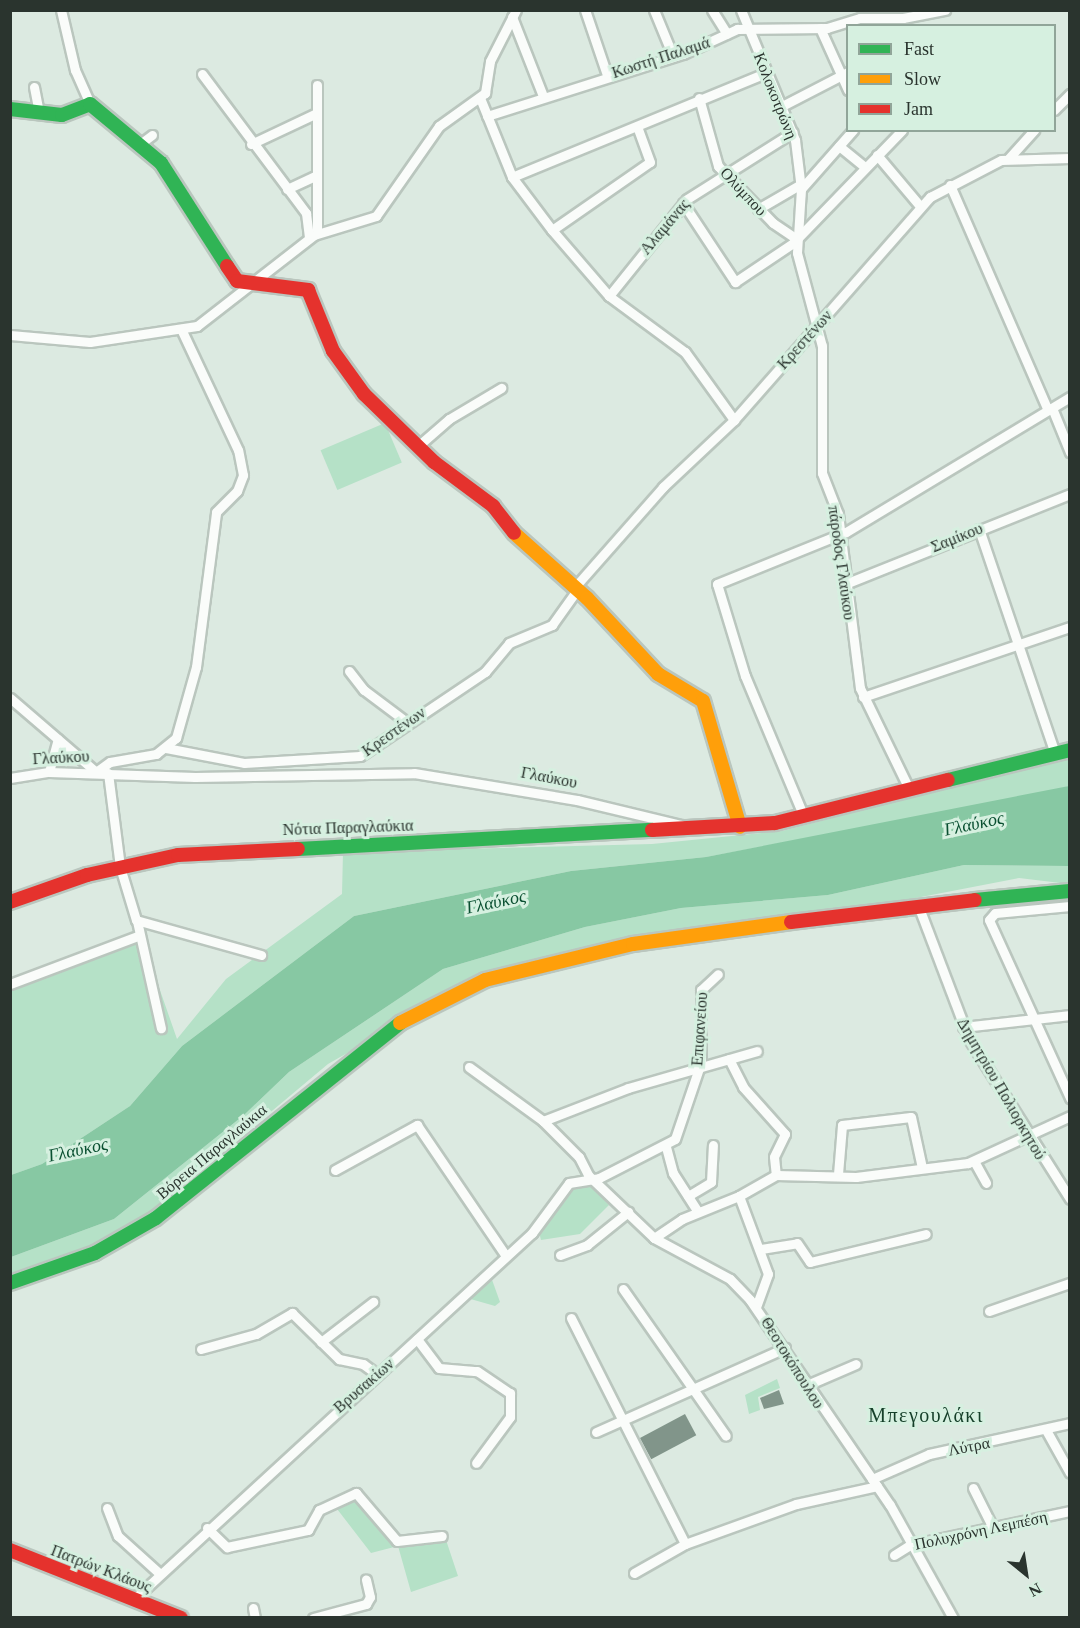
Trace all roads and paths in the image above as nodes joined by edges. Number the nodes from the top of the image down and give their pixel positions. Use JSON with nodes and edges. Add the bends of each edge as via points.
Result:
{"nodes":[{"id":1,"x":61,"y":10,"type":"edge"},
{"id":2,"x":585,"y":10,"type":"edge"},
{"id":3,"x":654,"y":10,"type":"edge"},
{"id":4,"x":712,"y":10,"type":"edge"},
{"id":5,"x":741,"y":10,"type":"edge"},
{"id":6,"x":945,"y":10,"type":"edge"},
{"id":7,"x":514,"y":14,"type":"edge"},
{"id":8,"x":903,"y":22,"type":"edge"},
{"id":9,"x":749,"y":28,"type":"junction"},
{"id":10,"x":820,"y":28,"type":"junction"},
{"id":11,"x":727,"y":34,"type":"junction"},
{"id":12,"x":673,"y":56,"type":"junction"},
{"id":13,"x":766,"y":73,"type":"junction"},
{"id":14,"x":202,"y":74,"type":"dead end"},
{"id":15,"x":844,"y":74,"type":"edge"},
{"id":16,"x":607,"y":75,"type":"junction"},
{"id":17,"x":317,"y":85,"type":"dead end"},
{"id":18,"x":34,"y":87,"type":"dead end"},
{"id":19,"x":1070,"y":94,"type":"edge"},
{"id":20,"x":543,"y":96,"type":"junction"},
{"id":21,"x":480,"y":98,"type":"junction"},
{"id":22,"x":699,"y":98,"type":"junction"},
{"id":23,"x":90,"y":104,"type":"junction"},
{"id":24,"x":782,"y":106,"type":"junction"},
{"id":25,"x":1056,"y":108,"type":"edge"},
{"id":26,"x":10,"y":110,"type":"edge"},
{"id":27,"x":39,"y":112,"type":"junction"},
{"id":28,"x":317,"y":113,"type":"junction"},
{"id":29,"x":487,"y":116,"type":"junction"},
{"id":30,"x":637,"y":126,"type":"junction"},
{"id":31,"x":793,"y":132,"type":"junction"},
{"id":32,"x":850,"y":132,"type":"edge"},
{"id":33,"x":900,"y":132,"type":"edge"},
{"id":34,"x":1032,"y":132,"type":"edge"},
{"id":35,"x":152,"y":135,"type":"dead end"},
{"id":36,"x":140,"y":144,"type":"junction"},
{"id":37,"x":251,"y":144,"type":"junction"},
{"id":38,"x":839,"y":146,"type":"junction"},
{"id":39,"x":877,"y":155,"type":"junction"},
{"id":40,"x":1009,"y":158,"type":"junction"},
{"id":41,"x":1070,"y":158,"type":"edge"},
{"id":42,"x":864,"y":166,"type":"junction"},
{"id":43,"x":724,"y":173,"type":"junction"},
{"id":44,"x":317,"y":175,"type":"junction"},
{"id":45,"x":512,"y":177,"type":"junction"},
{"id":46,"x":950,"y":185,"type":"junction"},
{"id":47,"x":801,"y":187,"type":"junction"},
{"id":48,"x":287,"y":189,"type":"junction"},
{"id":49,"x":683,"y":203,"type":"junction"},
{"id":50,"x":920,"y":206,"type":"junction"},
{"id":51,"x":758,"y":209,"type":"junction"},
{"id":52,"x":552,"y":230,"type":"junction"},
{"id":53,"x":313,"y":236,"type":"junction"},
{"id":54,"x":797,"y":239,"type":"junction"},
{"id":55,"x":253,"y":282,"type":"junction"},
{"id":56,"x":609,"y":296,"type":"junction"},
{"id":57,"x":818,"y":324,"type":"junction"},
{"id":58,"x":181,"y":329,"type":"junction"},
{"id":59,"x":10,"y":335,"type":"edge"},
{"id":60,"x":501,"y":388,"type":"dead end"},
{"id":61,"x":1070,"y":397,"type":"edge"},
{"id":62,"x":1050,"y":409,"type":"junction"},
{"id":63,"x":734,"y":420,"type":"junction"},
{"id":64,"x":418,"y":446,"type":"junction"},
{"id":65,"x":1070,"y":452,"type":"edge"},
{"id":66,"x":1070,"y":494,"type":"edge"},
{"id":67,"x":979,"y":529,"type":"junction"},
{"id":68,"x":839,"y":536,"type":"junction"},
{"id":69,"x":845,"y":584,"type":"junction"},
{"id":70,"x":576,"y":589,"type":"junction"},
{"id":71,"x":1070,"y":627,"type":"edge"},
{"id":72,"x":1019,"y":645,"type":"junction"},
{"id":73,"x":350,"y":671,"type":"dead end"},
{"id":74,"x":863,"y":697,"type":"junction"},
{"id":75,"x":10,"y":698,"type":"edge"},
{"id":76,"x":408,"y":723,"type":"junction"},
{"id":77,"x":58,"y":739,"type":"junction"},
{"id":78,"x":166,"y":748,"type":"junction"},
{"id":79,"x":1070,"y":750,"type":"edge"},
{"id":80,"x":1055,"y":754,"type":"junction"},
{"id":81,"x":49,"y":772,"type":"junction"},
{"id":82,"x":96,"y":772,"type":"junction"},
{"id":83,"x":108,"y":773,"type":"junction"},
{"id":84,"x":10,"y":778,"type":"edge"},
{"id":85,"x":910,"y":791,"type":"junction"},
{"id":86,"x":804,"y":817,"type":"junction"},
{"id":87,"x":740,"y":827,"type":"junction"},
{"id":88,"x":695,"y":831,"type":"junction"},
{"id":89,"x":120,"y":867,"type":"junction"},
{"id":90,"x":1070,"y":891,"type":"edge"},
{"id":91,"x":10,"y":902,"type":"edge"},
{"id":92,"x":918,"y":905,"type":"junction"},
{"id":93,"x":1070,"y":906,"type":"edge"},
{"id":94,"x":137,"y":921,"type":"junction"},
{"id":95,"x":138,"y":936,"type":"junction"},
{"id":96,"x":261,"y":956,"type":"dead end"},
{"id":97,"x":718,"y":974,"type":"dead end"},
{"id":98,"x":10,"y":984,"type":"edge"},
{"id":99,"x":1070,"y":1015,"type":"edge"},
{"id":100,"x":1034,"y":1020,"type":"junction"},
{"id":101,"x":963,"y":1027,"type":"junction"},
{"id":102,"x":161,"y":1028,"type":"dead end"},
{"id":103,"x":757,"y":1051,"type":"dead end"},
{"id":104,"x":729,"y":1059,"type":"junction"},
{"id":105,"x":700,"y":1065,"type":"junction"},
{"id":106,"x":469,"y":1067,"type":"dead end"},
{"id":107,"x":1070,"y":1098,"type":"edge"},
{"id":108,"x":1070,"y":1116,"type":"edge"},
{"id":109,"x":543,"y":1121,"type":"junction"},
{"id":110,"x":1027,"y":1138,"type":"junction"},
{"id":111,"x":713,"y":1145,"type":"dead end"},
{"id":112,"x":666,"y":1146,"type":"junction"},
{"id":113,"x":974,"y":1161,"type":"junction"},
{"id":114,"x":922,"y":1168,"type":"junction"},
{"id":115,"x":335,"y":1170,"type":"dead end"},
{"id":116,"x":838,"y":1174,"type":"junction"},
{"id":117,"x":776,"y":1175,"type":"junction"},
{"id":118,"x":592,"y":1179,"type":"junction"},
{"id":119,"x":986,"y":1183,"type":"dead end"},
{"id":120,"x":688,"y":1196,"type":"junction"},
{"id":121,"x":739,"y":1196,"type":"junction"},
{"id":122,"x":1070,"y":1199,"type":"edge"},
{"id":123,"x":628,"y":1212,"type":"junction"},
{"id":124,"x":698,"y":1212,"type":"junction"},
{"id":125,"x":926,"y":1234,"type":"dead end"},
{"id":126,"x":654,"y":1238,"type":"junction"},
{"id":127,"x":761,"y":1249,"type":"junction"},
{"id":128,"x":560,"y":1255,"type":"dead end"},
{"id":129,"x":506,"y":1256,"type":"junction"},
{"id":130,"x":10,"y":1283,"type":"edge"},
{"id":131,"x":1070,"y":1283,"type":"edge"},
{"id":132,"x":623,"y":1289,"type":"dead end"},
{"id":133,"x":373,"y":1302,"type":"dead end"},
{"id":134,"x":756,"y":1307,"type":"junction"},
{"id":135,"x":989,"y":1311,"type":"dead end"},
{"id":136,"x":571,"y":1318,"type":"dead end"},
{"id":137,"x":417,"y":1339,"type":"junction"},
{"id":138,"x":321,"y":1342,"type":"junction"},
{"id":139,"x":785,"y":1348,"type":"junction"},
{"id":140,"x":201,"y":1349,"type":"dead end"},
{"id":141,"x":856,"y":1364,"type":"dead end"},
{"id":142,"x":377,"y":1374,"type":"junction"},
{"id":143,"x":807,"y":1385,"type":"junction"},
{"id":144,"x":693,"y":1391,"type":"junction"},
{"id":145,"x":624,"y":1423,"type":"junction"},
{"id":146,"x":1070,"y":1423,"type":"edge"},
{"id":147,"x":1046,"y":1430,"type":"junction"},
{"id":148,"x":596,"y":1432,"type":"dead end"},
{"id":149,"x":726,"y":1436,"type":"dead end"},
{"id":150,"x":476,"y":1463,"type":"dead end"},
{"id":151,"x":1070,"y":1473,"type":"edge"},
{"id":152,"x":874,"y":1483,"type":"junction"},
{"id":153,"x":973,"y":1488,"type":"dead end"},
{"id":154,"x":107,"y":1508,"type":"dead end"},
{"id":155,"x":1070,"y":1511,"type":"edge"},
{"id":156,"x":207,"y":1528,"type":"junction"},
{"id":157,"x":993,"y":1528,"type":"junction"},
{"id":158,"x":442,"y":1536,"type":"dead end"},
{"id":159,"x":685,"y":1544,"type":"junction"},
{"id":160,"x":910,"y":1545,"type":"junction"},
{"id":161,"x":10,"y":1550,"type":"edge"},
{"id":162,"x":894,"y":1555,"type":"dead end"},
{"id":163,"x":159,"y":1573,"type":"junction"},
{"id":164,"x":634,"y":1573,"type":"dead end"},
{"id":165,"x":366,"y":1579,"type":"dead end"},
{"id":166,"x":134,"y":1599,"type":"junction"},
{"id":167,"x":181,"y":1617,"type":"edge"},
{"id":168,"x":313,"y":1617,"type":"edge"},
{"id":169,"x":952,"y":1617,"type":"edge"}],
"edges":[{"from":1,"to":23,"type":"street","via":[[75,70]]},
{"from":2,"to":16,"type":"street"},
{"from":3,"to":12,"type":"street"},
{"from":4,"to":11,"type":"street"},
{"from":5,"to":9,"type":"street","name":"Κολοκοτρώνη"},
{"from":6,"to":8,"type":"street","name":"Κωστή Παλαμά"},
{"from":7,"to":20,"type":"street"},
{"from":7,"to":21,"type":"street","via":[[490,60]]},
{"from":8,"to":10,"type":"street","name":"Κωστή Παλαμά","via":[[860,18]]},
{"from":9,"to":10,"type":"street","name":"Κωστή Παλαμά"},
{"from":9,"to":11,"type":"street","name":"Κωστή Παλαμά"},
{"from":9,"to":13,"type":"street","name":"Κολοκοτρώνη"},
{"from":10,"to":15,"type":"street"},
{"from":11,"to":12,"type":"street","name":"Κωστή Παλαμά"},
{"from":12,"to":16,"type":"street","name":"Κωστή Παλαμά"},
{"from":13,"to":22,"type":"street"},
{"from":13,"to":24,"type":"street","name":"Κολοκοτρώνη"},
{"from":14,"to":37,"type":"street"},
{"from":15,"to":24,"type":"street"},
{"from":16,"to":20,"type":"street","name":"Κωστή Παλαμά"},
{"from":17,"to":28,"type":"street"},
{"from":18,"to":27,"type":"street"},
{"from":19,"to":25,"type":"street"},
{"from":20,"to":29,"type":"street","name":"Κωστή Παλαμά"},
{"from":21,"to":29,"type":"street"},
{"from":21,"to":53,"type":"street","via":[[439,126],[378,215]]},
{"from":22,"to":30,"type":"street"},
{"from":22,"to":43,"type":"street","name":"Ολύμπου","via":[[709,147]]},
{"from":23,"to":27,"type":"main road","via":[[66,115]]},
{"from":23,"to":36,"type":"main road"},
{"from":24,"to":31,"type":"street","name":"Κολοκοτρώνη"},
{"from":26,"to":27,"type":"main road"},
{"from":28,"to":37,"type":"street"},
{"from":28,"to":44,"type":"street"},
{"from":29,"to":45,"type":"street"},
{"from":30,"to":45,"type":"street"},
{"from":30,"to":52,"type":"street","via":[[650,162]]},
{"from":31,"to":43,"type":"street","name":"Αλαμάνας"},
{"from":31,"to":47,"type":"street","name":"Κολοκοτρώνη"},
{"from":32,"to":38,"type":"street"},
{"from":33,"to":39,"type":"street"},
{"from":34,"to":40,"type":"street"},
{"from":35,"to":36,"type":"street"},
{"from":36,"to":55,"type":"main road","via":[[163,166],[234,277],[241,284]]},
{"from":37,"to":48,"type":"street"},
{"from":38,"to":42,"type":"street"},
{"from":38,"to":47,"type":"street"},
{"from":39,"to":42,"type":"street"},
{"from":39,"to":50,"type":"street"},
{"from":40,"to":41,"type":"street","name":"Κρεστένων"},
{"from":40,"to":46,"type":"street","name":"Κρεστένων"},
{"from":42,"to":54,"type":"street"},
{"from":43,"to":49,"type":"street","name":"Αλαμάνας"},
{"from":43,"to":51,"type":"street","name":"Ολύμπου"},
{"from":44,"to":48,"type":"street"},
{"from":44,"to":53,"type":"street"},
{"from":45,"to":52,"type":"street"},
{"from":46,"to":50,"type":"street","name":"Κρεστένων"},
{"from":46,"to":62,"type":"street"},
{"from":47,"to":51,"type":"street"},
{"from":47,"to":54,"type":"street","name":"Κολοκοτρώνη"},
{"from":48,"to":53,"type":"street","via":[[307,215]]},
{"from":49,"to":54,"type":"street","via":[[735,282]]},
{"from":49,"to":56,"type":"street","name":"Αλαμάνας"},
{"from":50,"to":57,"type":"street","name":"Κρεστένων"},
{"from":51,"to":54,"type":"street","name":"Ολύμπου"},
{"from":52,"to":56,"type":"street"},
{"from":53,"to":55,"type":"street"},
{"from":54,"to":57,"type":"street","name":"Κολοκοτρώνη"},
{"from":55,"to":58,"type":"street","via":[[207,322]]},
{"from":55,"to":64,"type":"main road","via":[[308,290],[349,375]]},
{"from":56,"to":63,"type":"street","via":[[685,352]]},
{"from":57,"to":63,"type":"street","name":"Κρεστένων"},
{"from":57,"to":68,"type":"street","name":"πάροδος Γλαύκου","via":[[822,473],[838,514]]},
{"from":58,"to":59,"type":"street","via":[[92,342]]},
{"from":58,"to":78,"type":"street","via":[[238,450],[243,475],[237,492],[216,512],[196,666],[176,738]]},
{"from":60,"to":64,"type":"street","via":[[449,419]]},
{"from":61,"to":62,"type":"street"},
{"from":62,"to":65,"type":"street"},
{"from":62,"to":68,"type":"street"},
{"from":63,"to":70,"type":"street","name":"Κρεστένων","via":[[663,487]]},
{"from":64,"to":70,"type":"main road","via":[[493,506],[528,551]]},
{"from":66,"to":67,"type":"street","name":"Σαμίκου"},
{"from":67,"to":69,"type":"street","name":"Σαμίκου"},
{"from":67,"to":72,"type":"street"},
{"from":68,"to":69,"type":"street","name":"πάροδος Γλαύκου"},
{"from":68,"to":86,"type":"street","via":[[717,584],[745,676]]},
{"from":69,"to":74,"type":"street","name":"πάροδος Γλαύκου"},
{"from":70,"to":76,"type":"street","name":"Κρεστένων","via":[[556,622],[508,643],[484,672]]},
{"from":70,"to":87,"type":"main road","via":[[658,674],[703,701]]},
{"from":71,"to":72,"type":"street"},
{"from":72,"to":74,"type":"street"},
{"from":72,"to":80,"type":"street"},
{"from":73,"to":76,"type":"street","via":[[364,690]]},
{"from":74,"to":85,"type":"street","name":"πάροδος Γλαύκου"},
{"from":75,"to":77,"type":"street"},
{"from":76,"to":78,"type":"street","name":"Κρεστένων","via":[[360,756],[337,761],[244,763]]},
{"from":77,"to":81,"type":"street"},
{"from":77,"to":82,"type":"street"},
{"from":78,"to":82,"type":"street","via":[[110,762]]},
{"from":79,"to":80,"type":"main road","name":"Γλαύκου"},
{"from":80,"to":85,"type":"main road","name":"Γλαύκου"},
{"from":81,"to":82,"type":"street","name":"Γλαύκου"},
{"from":81,"to":84,"type":"street","name":"Γλαύκου"},
{"from":82,"to":83,"type":"street","name":"Γλαύκου"},
{"from":83,"to":88,"type":"street","name":"Γλαύκου","via":[[414,773],[672,821]]},
{"from":83,"to":89,"type":"street"},
{"from":85,"to":86,"type":"main road","name":"Γλαύκου"},
{"from":86,"to":87,"type":"main road","name":"Γλαύκου"},
{"from":87,"to":88,"type":"main road","name":"Γλαύκου"},
{"from":88,"to":89,"type":"main road","name":"Νότια Παραγλαύκια","via":[[255,849]]},
{"from":89,"to":91,"type":"main road","name":"Νότια Παραγλαύκια"},
{"from":89,"to":94,"type":"street"},
{"from":90,"to":92,"type":"main road","name":"Βόρεια Παραγλαύκια"},
{"from":92,"to":101,"type":"street","name":"Δημητρίου Πολιορκητού"},
{"from":92,"to":130,"type":"main road","name":"Βόρεια Παραγλαύκια","via":[[580,954],[484,980],[415,1012],[332,1072],[156,1218],[95,1253]]},
{"from":93,"to":100,"type":"street","via":[[995,913],[989,920]]},
{"from":94,"to":95,"type":"street"},
{"from":94,"to":96,"type":"street"},
{"from":95,"to":98,"type":"street"},
{"from":95,"to":102,"type":"street"},
{"from":97,"to":105,"type":"street","name":"Επιφανείου","via":[[700,993]]},
{"from":99,"to":100,"type":"street"},
{"from":100,"to":101,"type":"street"},
{"from":100,"to":107,"type":"street"},
{"from":101,"to":110,"type":"street","name":"Δημητρίου Πολιορκητού"},
{"from":103,"to":104,"type":"street"},
{"from":104,"to":105,"type":"street"},
{"from":104,"to":117,"type":"street","via":[[743,1087],[784,1134],[774,1157]]},
{"from":105,"to":109,"type":"street"},
{"from":105,"to":112,"type":"street","name":"Επιφανείου","via":[[685,1120]]},
{"from":106,"to":109,"type":"street","name":"Θεοτοκόπουλου"},
{"from":108,"to":110,"type":"street"},
{"from":109,"to":118,"type":"street","name":"Θεοτοκόπουλου","via":[[579,1156]]},
{"from":110,"to":113,"type":"street"},
{"from":110,"to":122,"type":"street","name":"Δημητρίου Πολιορκητού"},
{"from":111,"to":120,"type":"street","via":[[711,1182]]},
{"from":112,"to":118,"type":"street","name":"Επιφανείου"},
{"from":112,"to":120,"type":"street"},
{"from":113,"to":114,"type":"street"},
{"from":113,"to":119,"type":"street"},
{"from":114,"to":116,"type":"street"},
{"from":114,"to":116,"type":"street","via":[[911,1117],[842,1125]]},
{"from":115,"to":129,"type":"street","via":[[417,1125]]},
{"from":116,"to":117,"type":"street"},
{"from":117,"to":121,"type":"street"},
{"from":118,"to":123,"type":"street","name":"Θεοτοκόπουλου"},
{"from":118,"to":129,"type":"street","name":"Βρυσακίων","via":[[569,1183],[539,1226]]},
{"from":120,"to":124,"type":"street"},
{"from":121,"to":124,"type":"street"},
{"from":121,"to":127,"type":"street"},
{"from":123,"to":126,"type":"street","name":"Θεοτοκόπουλου"},
{"from":123,"to":128,"type":"street","via":[[588,1245]]},
{"from":124,"to":126,"type":"street"},
{"from":125,"to":127,"type":"street","via":[[810,1262],[797,1243]]},
{"from":126,"to":134,"type":"street","name":"Θεοτοκόπουλου","via":[[733,1281]]},
{"from":127,"to":134,"type":"street","via":[[768,1277]]},
{"from":129,"to":137,"type":"street","name":"Βρυσακίων"},
{"from":131,"to":135,"type":"street"},
{"from":132,"to":144,"type":"street"},
{"from":133,"to":138,"type":"street"},
{"from":134,"to":139,"type":"street","name":"Θεοτοκόπουλου"},
{"from":136,"to":145,"type":"street"},
{"from":137,"to":142,"type":"street","name":"Βρυσακίων"},
{"from":137,"to":150,"type":"street","via":[[439,1368],[477,1371],[510,1393],[510,1417]]},
{"from":138,"to":140,"type":"street","via":[[292,1313],[256,1334]]},
{"from":138,"to":142,"type":"street","via":[[339,1359]]},
{"from":139,"to":143,"type":"street","name":"Θεοτοκόπουλου"},
{"from":139,"to":144,"type":"street"},
{"from":141,"to":143,"type":"street"},
{"from":142,"to":156,"type":"street","name":"Βρυσακίων"},
{"from":143,"to":152,"type":"street","name":"Θεοτοκόπουλου"},
{"from":144,"to":145,"type":"street"},
{"from":144,"to":149,"type":"street"},
{"from":145,"to":148,"type":"street"},
{"from":145,"to":159,"type":"street"},
{"from":146,"to":147,"type":"street","name":"Λύτρα"},
{"from":147,"to":151,"type":"street"},
{"from":147,"to":152,"type":"street","name":"Λύτρα","via":[[929,1454]]},
{"from":152,"to":159,"type":"street","name":"Λύτρα","via":[[796,1504]]},
{"from":152,"to":160,"type":"street","name":"Θεοτοκόπουλου"},
{"from":153,"to":157,"type":"street"},
{"from":154,"to":163,"type":"street","via":[[118,1536]]},
{"from":155,"to":157,"type":"street","name":"Πολυχρόνη Λεμπέση"},
{"from":156,"to":158,"type":"street","via":[[225,1547],[308,1530],[319,1510],[356,1494],[398,1541]]},
{"from":156,"to":163,"type":"street","name":"Βρυσακίων"},
{"from":157,"to":160,"type":"street","name":"Πολυχρόνη Λεμπέση"},
{"from":159,"to":164,"type":"street","name":"Λύτρα"},
{"from":160,"to":162,"type":"street","name":"Πολυχρόνη Λεμπέση"},
{"from":160,"to":169,"type":"street","name":"Θεοτοκόπουλου"},
{"from":161,"to":166,"type":"main road","name":"Πατρών Κλάους"},
{"from":163,"to":166,"type":"street","name":"Βρυσακίων"},
{"from":165,"to":168,"type":"street","via":[[370,1597],[366,1604]]},
{"from":166,"to":167,"type":"main road","name":"Πατρών Κλάους"}]}
